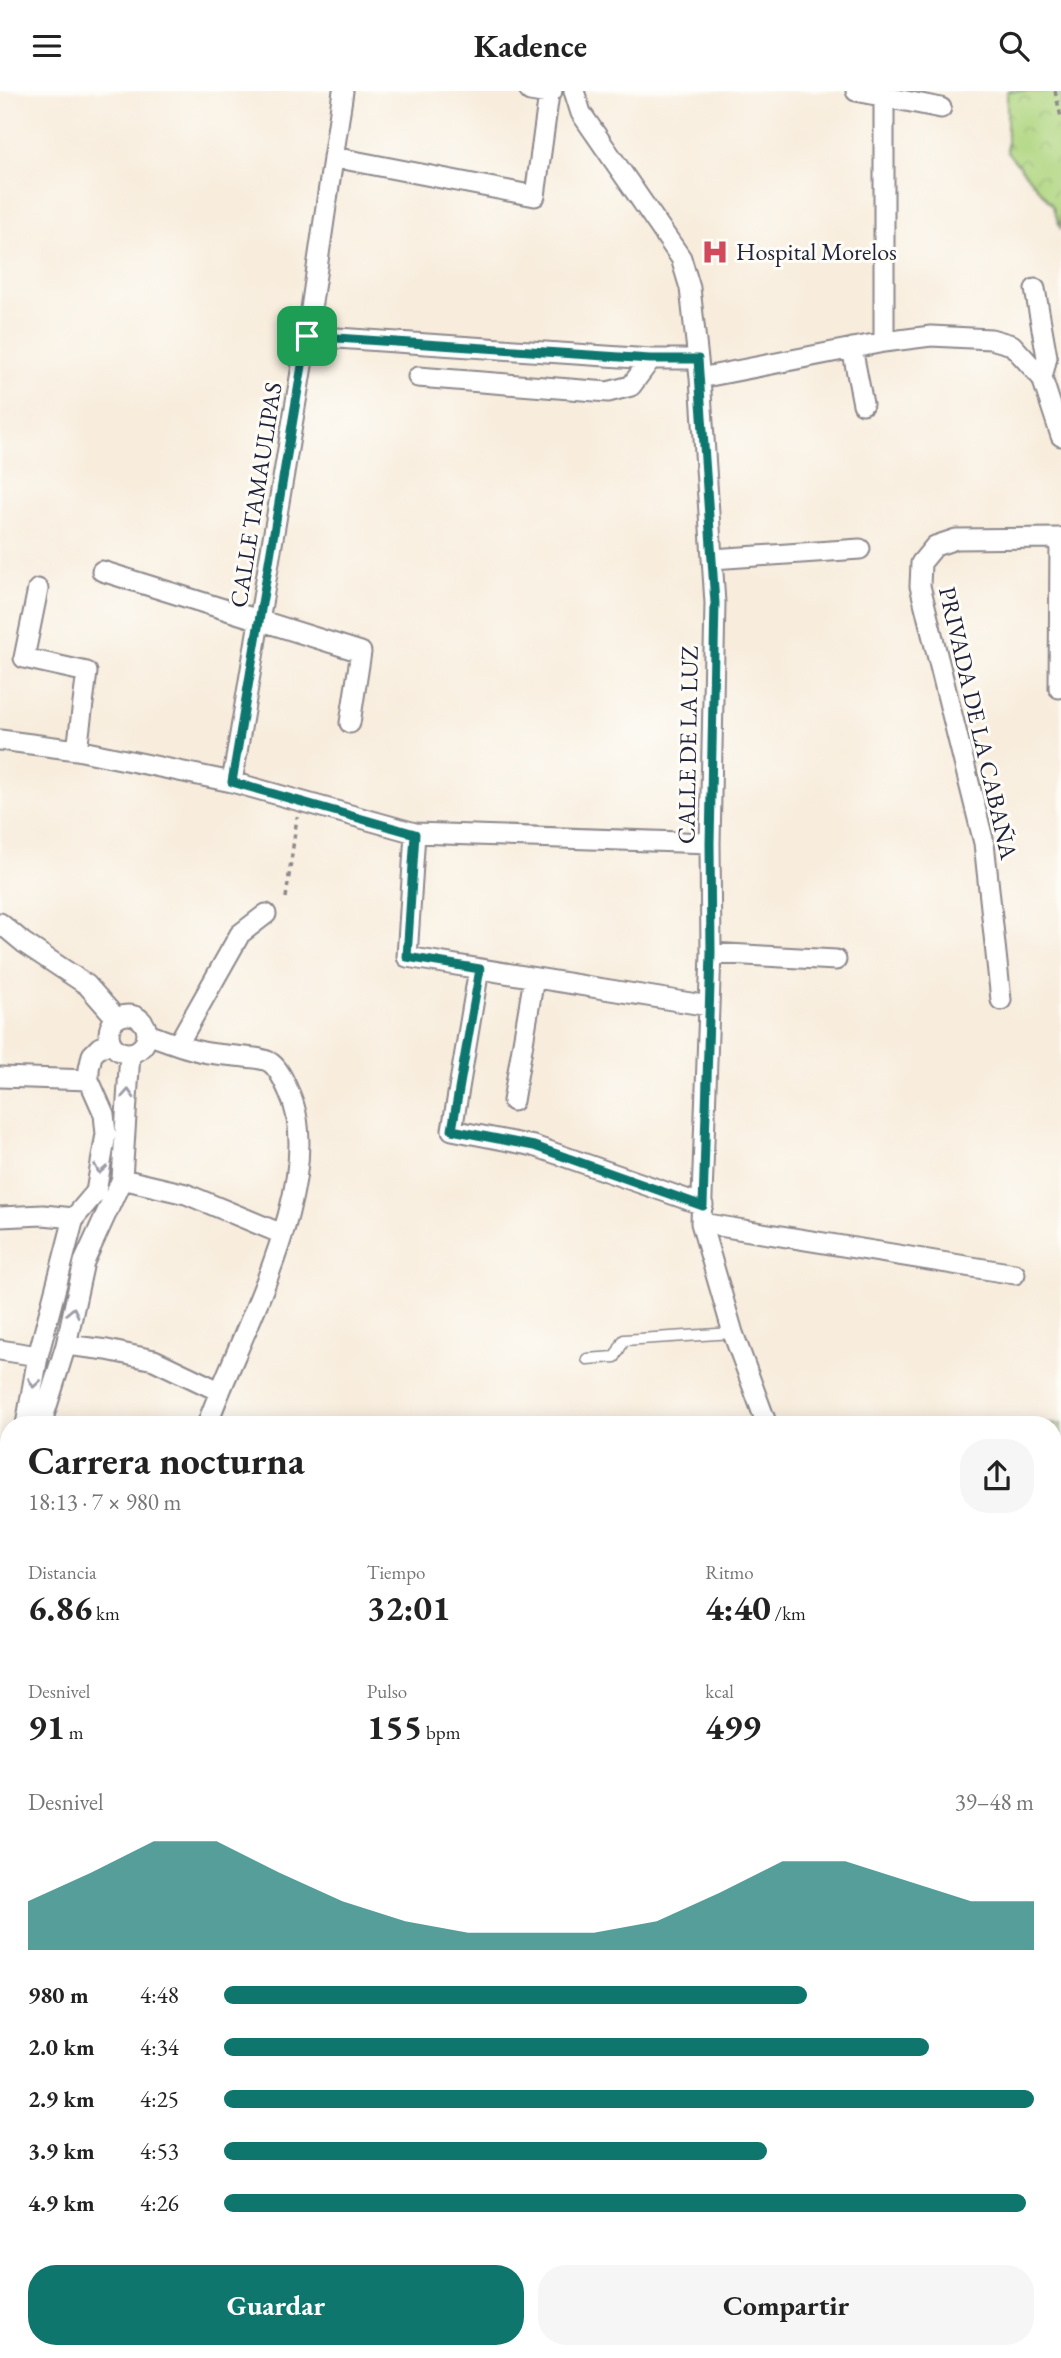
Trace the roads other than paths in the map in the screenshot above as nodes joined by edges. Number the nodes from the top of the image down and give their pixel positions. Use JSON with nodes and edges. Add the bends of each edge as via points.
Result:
{"nodes":[{"id":1,"x":343,"y":91,"type":"edge"},
{"id":2,"x":574,"y":91,"type":"edge"},
{"id":3,"x":856,"y":91,"type":"edge"},
{"id":4,"x":544,"y":92,"type":"edge"},
{"id":5,"x":884,"y":97,"type":"junction"},
{"id":6,"x":941,"y":108,"type":"dead end"},
{"id":7,"x":332,"y":157,"type":"junction"},
{"id":8,"x":1035,"y":289,"type":"dead end"},
{"id":9,"x":307,"y":336,"type":"junction"},
{"id":10,"x":884,"y":342,"type":"junction"},
{"id":11,"x":852,"y":348,"type":"junction"},
{"id":12,"x":650,"y":359,"type":"junction"},
{"id":13,"x":699,"y":368,"type":"junction"},
{"id":14,"x":418,"y":377,"type":"dead end"},
{"id":15,"x":1042,"y":378,"type":"junction"},
{"id":16,"x":863,"y":404,"type":"dead end"},
{"id":17,"x":1061,"y":436,"type":"edge"},
{"id":18,"x":1061,"y":538,"type":"edge"},
{"id":19,"x":860,"y":549,"type":"dead end"},
{"id":20,"x":712,"y":559,"type":"junction"},
{"id":21,"x":102,"y":571,"type":"dead end"},
{"id":22,"x":38,"y":589,"type":"dead end"},
{"id":23,"x":260,"y":621,"type":"junction"},
{"id":24,"x":1059,"y":688,"type":"dead end"},
{"id":25,"x":350,"y":723,"type":"dead end"},
{"id":26,"x":0,"y":740,"type":"edge"},
{"id":27,"x":77,"y":750,"type":"junction"},
{"id":28,"x":232,"y":782,"type":"junction"},
{"id":29,"x":415,"y":834,"type":"junction"},
{"id":30,"x":710,"y":843,"type":"junction"},
{"id":31,"x":266,"y":914,"type":"dead end"},
{"id":32,"x":0,"y":923,"type":"edge"},
{"id":33,"x":711,"y":953,"type":"junction"},
{"id":34,"x":836,"y":960,"type":"dead end"},
{"id":35,"x":480,"y":969,"type":"junction"},
{"id":36,"x":534,"y":978,"type":"junction"},
{"id":37,"x":1001,"y":1000,"type":"dead end"},
{"id":38,"x":709,"y":1006,"type":"junction"},
{"id":39,"x":117,"y":1019,"type":"junction"},
{"id":40,"x":147,"y":1034,"type":"junction"},
{"id":41,"x":111,"y":1044,"type":"junction"},
{"id":42,"x":178,"y":1044,"type":"junction"},
{"id":43,"x":130,"y":1053,"type":"junction"},
{"id":44,"x":0,"y":1077,"type":"edge"},
{"id":45,"x":89,"y":1080,"type":"junction"},
{"id":46,"x":513,"y":1101,"type":"dead end"},
{"id":47,"x":122,"y":1179,"type":"junction"},
{"id":48,"x":702,"y":1214,"type":"junction"},
{"id":49,"x":0,"y":1217,"type":"edge"},
{"id":50,"x":75,"y":1218,"type":"junction"},
{"id":51,"x":282,"y":1234,"type":"junction"},
{"id":52,"x":1015,"y":1275,"type":"dead end"},
{"id":53,"x":733,"y":1333,"type":"junction"},
{"id":54,"x":66,"y":1345,"type":"junction"},
{"id":55,"x":0,"y":1350,"type":"edge"},
{"id":56,"x":38,"y":1356,"type":"junction"},
{"id":57,"x":587,"y":1359,"type":"dead end"},
{"id":58,"x":219,"y":1391,"type":"junction"},
{"id":59,"x":28,"y":1416,"type":"edge"},
{"id":60,"x":44,"y":1416,"type":"edge"},
{"id":61,"x":210,"y":1416,"type":"edge"},
{"id":62,"x":764,"y":1416,"type":"edge"}],
"edges":[{"from":1,"to":7,"type":"street","name":"CALLE TAMAULIPAS"},
{"from":2,"to":13,"type":"street","name":"CALLE DE LA LUZ","via":[[581,113],[681,258],[690,288]]},
{"from":3,"to":5,"type":"street"},
{"from":4,"to":7,"type":"street","via":[[535,197]]},
{"from":5,"to":6,"type":"street"},
{"from":5,"to":10,"type":"street"},
{"from":7,"to":9,"type":"street","name":"CALLE TAMAULIPAS"},
{"from":8,"to":15,"type":"street","via":[[1047,356]]},
{"from":9,"to":12,"type":"street"},
{"from":9,"to":23,"type":"street","name":"CALLE TAMAULIPAS"},
{"from":10,"to":11,"type":"street"},
{"from":10,"to":15,"type":"street","via":[[932,336],[991,339],[1012,345]]},
{"from":11,"to":13,"type":"street"},
{"from":11,"to":16,"type":"street"},
{"from":12,"to":13,"type":"street"},
{"from":12,"to":14,"type":"street","via":[[631,386],[608,392]]},
{"from":13,"to":20,"type":"street","name":"CALLE DE LA LUZ"},
{"from":15,"to":17,"type":"street"},
{"from":18,"to":24,"type":"street"},
{"from":18,"to":37,"type":"street","name":"PRIVADA DE LA CABAÑA","via":[[956,539],[935,547],[921,563],[920,586],[984,843]]},
{"from":19,"to":20,"type":"street"},
{"from":20,"to":30,"type":"street","name":"CALLE DE LA LUZ"},
{"from":21,"to":23,"type":"street"},
{"from":22,"to":27,"type":"street","via":[[24,658],[87,672]]},
{"from":23,"to":25,"type":"street","via":[[361,652]]},
{"from":23,"to":28,"type":"street","name":"CALLE TAMAULIPAS"},
{"from":26,"to":27,"type":"street"},
{"from":27,"to":28,"type":"street"},
{"from":28,"to":29,"type":"street"},
{"from":29,"to":30,"type":"street"},
{"from":29,"to":35,"type":"street","via":[[407,957]]},
{"from":30,"to":33,"type":"street","name":"CALLE DE LA LUZ"},
{"from":31,"to":42,"type":"street","via":[[240,933]]},
{"from":32,"to":39,"type":"street","via":[[87,985]]},
{"from":33,"to":34,"type":"street"},
{"from":33,"to":38,"type":"street","name":"CALLE DE LA LUZ"},
{"from":35,"to":36,"type":"street"},
{"from":35,"to":48,"type":"street","via":[[452,1130],[534,1146]]},
{"from":36,"to":38,"type":"street"},
{"from":36,"to":46,"type":"street"},
{"from":38,"to":48,"type":"street","name":"CALLE DE LA LUZ"},
{"from":39,"to":40,"type":"street","via":[[138,1019]]},
{"from":39,"to":41,"type":"street","via":[[109,1030]]},
{"from":40,"to":42,"type":"street"},
{"from":40,"to":43,"type":"street","via":[[143,1046]]},
{"from":41,"to":43,"type":"street"},
{"from":41,"to":45,"type":"street","via":[[92,1055]]},
{"from":42,"to":51,"type":"street","via":[[203,1053],[256,1058],[270,1063],[283,1079],[294,1102],[300,1136],[290,1211]]},
{"from":47,"to":43,"type":"street","one_way":true},
{"from":44,"to":45,"type":"street"},
{"from":45,"to":50,"type":"street","one_way":true,"via":[[104,1114],[106,1134],[96,1192]]},
{"from":47,"to":51,"type":"street","via":[[186,1194]]},
{"from":54,"to":47,"type":"street","one_way":true,"via":[[84,1262]]},
{"from":48,"to":52,"type":"street"},
{"from":48,"to":53,"type":"street","name":"CALLE DE LA LUZ"},
{"from":49,"to":50,"type":"street"},
{"from":50,"to":56,"type":"street"},
{"from":51,"to":58,"type":"street","via":[[265,1288]]},
{"from":53,"to":57,"type":"lane","via":[[624,1340],[615,1357]]},
{"from":53,"to":62,"type":"street","name":"CALLE DE LA LUZ"},
{"from":54,"to":58,"type":"street","via":[[154,1360]]},
{"from":54,"to":60,"type":"street"},
{"from":55,"to":56,"type":"street"},
{"from":56,"to":59,"type":"street","one_way":true},
{"from":58,"to":61,"type":"street"}]}
